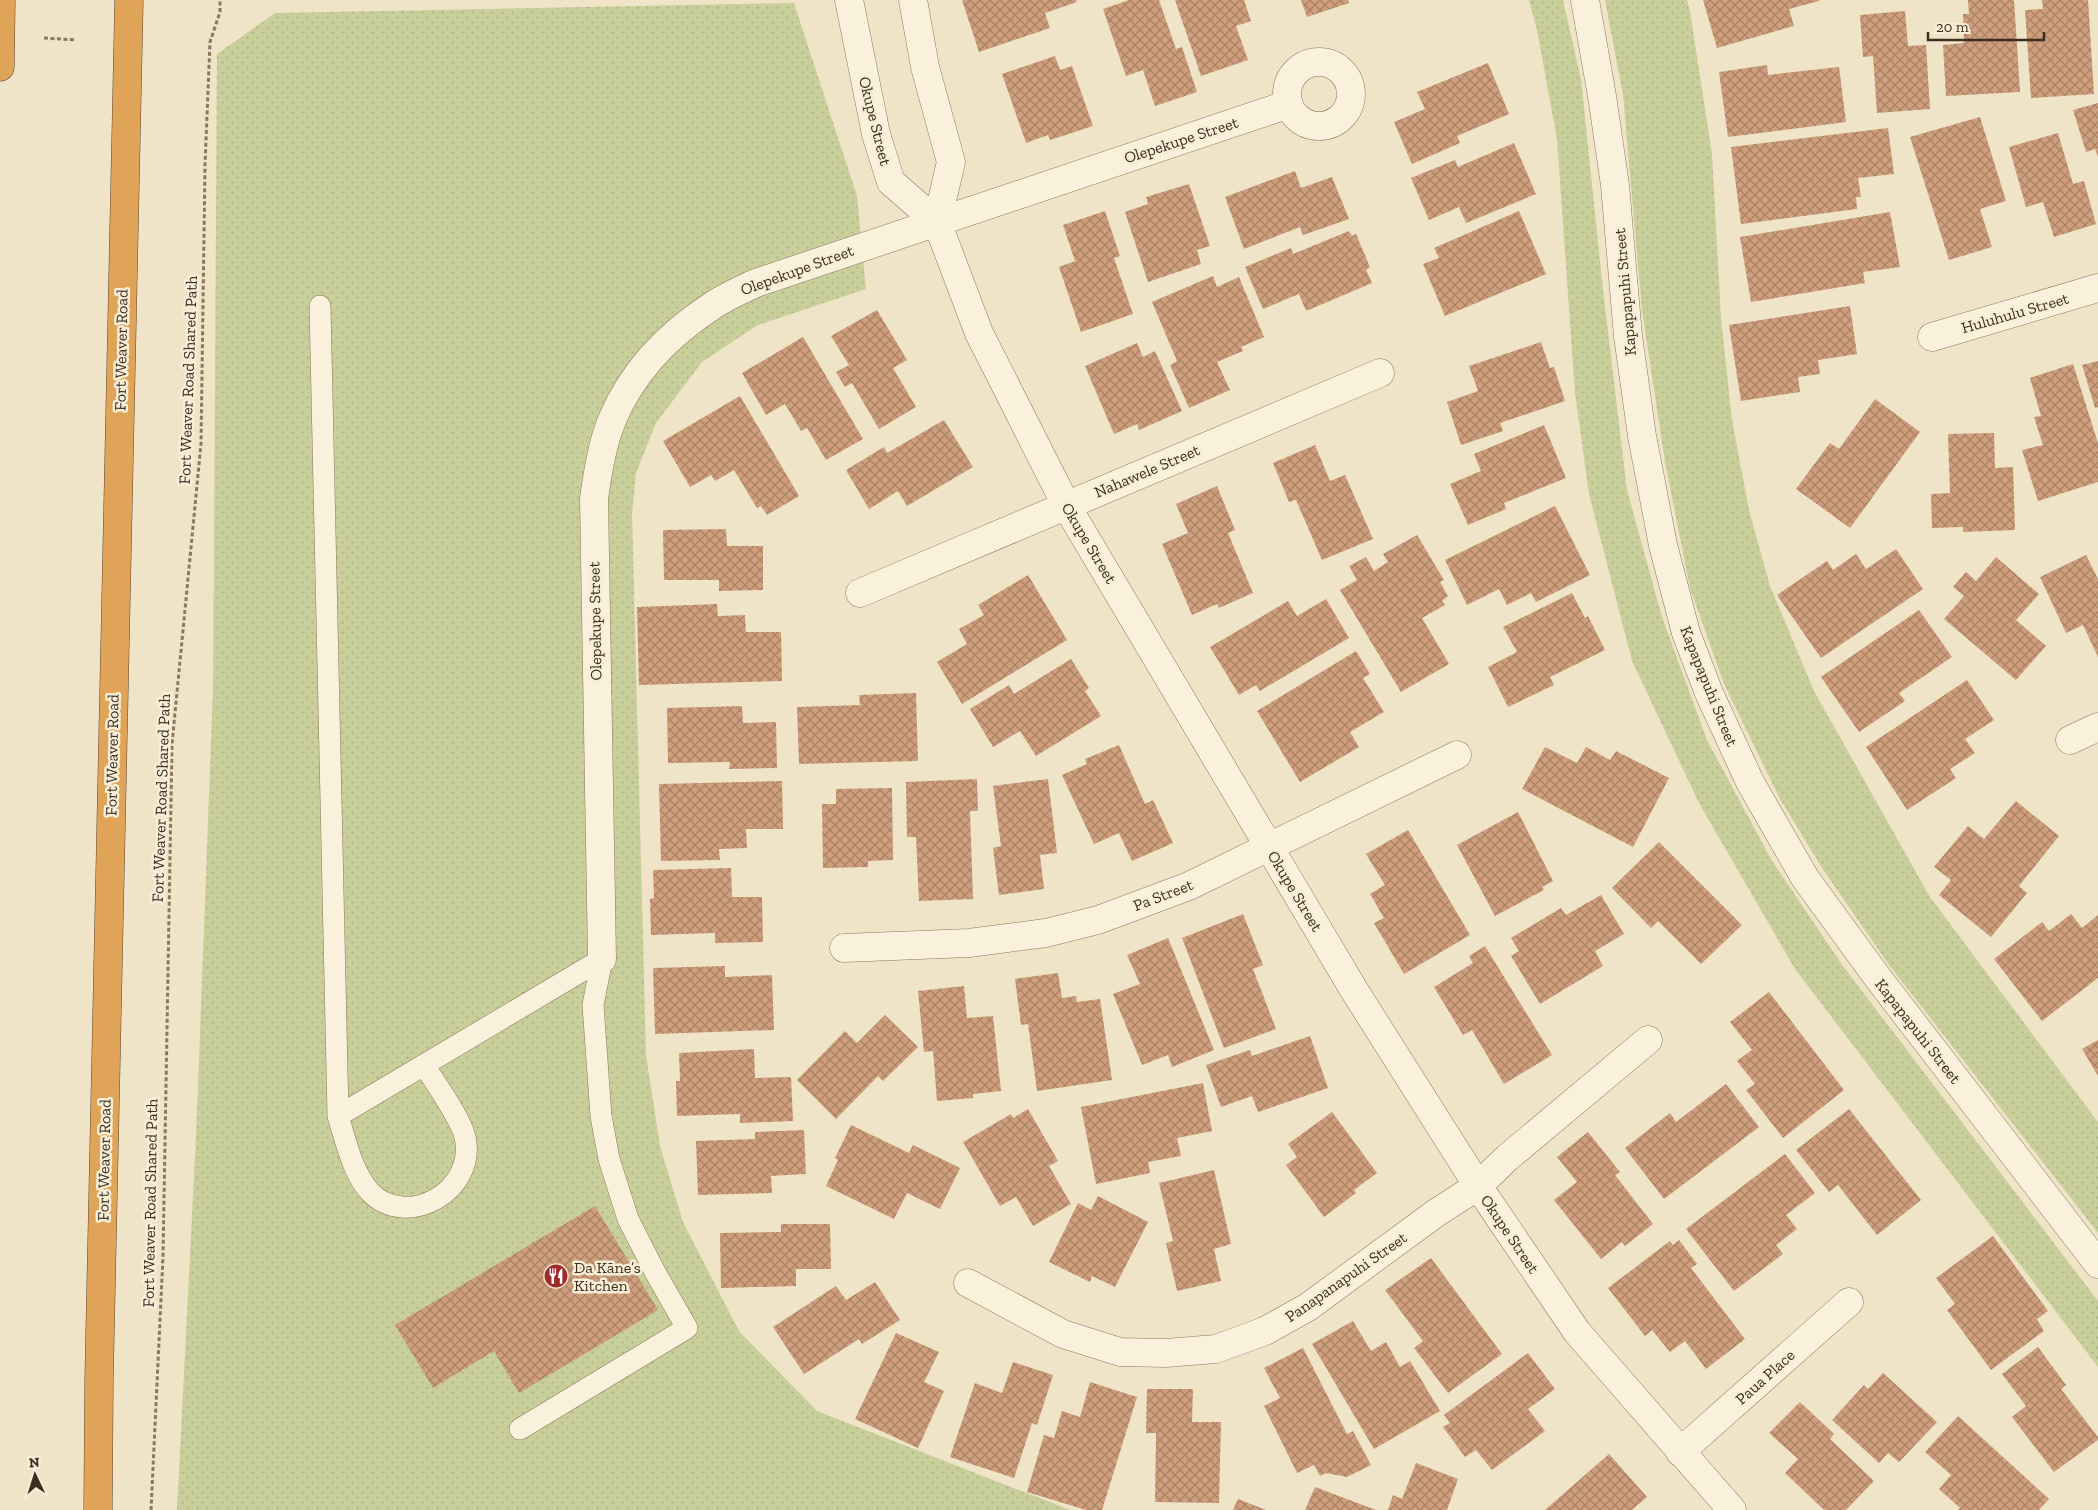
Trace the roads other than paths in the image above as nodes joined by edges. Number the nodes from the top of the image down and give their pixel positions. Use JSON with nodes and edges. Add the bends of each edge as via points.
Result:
{"nodes":[{"id":1,"x":1,"y":0,"type":"edge"},
{"id":2,"x":129,"y":0,"type":"edge"},
{"id":3,"x":849,"y":0,"type":"edge"},
{"id":4,"x":914,"y":0,"type":"edge"},
{"id":5,"x":1585,"y":0,"type":"edge"},
{"id":6,"x":0,"y":67,"type":"edge"},
{"id":7,"x":1289,"y":104,"type":"dead end"},
{"id":8,"x":937,"y":222,"type":"junction"},
{"id":9,"x":2098,"y":288,"type":"edge"},
{"id":10,"x":320,"y":306,"type":"dead end"},
{"id":11,"x":1932,"y":337,"type":"dead end"},
{"id":12,"x":1380,"y":373,"type":"dead end"},
{"id":13,"x":1066,"y":505,"type":"junction"},
{"id":14,"x":860,"y":593,"type":"dead end"},
{"id":15,"x":2098,"y":727,"type":"edge"},
{"id":16,"x":2070,"y":740,"type":"dead end"},
{"id":17,"x":1457,"y":755,"type":"dead end"},
{"id":18,"x":1269,"y":847,"type":"junction"},
{"id":19,"x":844,"y":948,"type":"dead end"},
{"id":20,"x":602,"y":959,"type":"junction"},
{"id":21,"x":1648,"y":1040,"type":"dead end"},
{"id":22,"x":424,"y":1064,"type":"junction"},
{"id":23,"x":338,"y":1116,"type":"junction"},
{"id":24,"x":1478,"y":1186,"type":"junction"},
{"id":25,"x":2098,"y":1264,"type":"edge"},
{"id":26,"x":968,"y":1284,"type":"dead end"},
{"id":27,"x":1850,"y":1302,"type":"dead end"},
{"id":28,"x":520,"y":1429,"type":"dead end"},
{"id":29,"x":1680,"y":1452,"type":"junction"},
{"id":30,"x":98,"y":1510,"type":"edge"},
{"id":31,"x":1732,"y":1510,"type":"edge"}],
"edges":[{"from":1,"to":6,"type":"highway"},
{"from":2,"to":30,"type":"highway","name":"Fort Weaver Road"},
{"from":3,"to":8,"type":"street","name":"Okupe Street","via":[[876,134],[891,182]]},
{"from":4,"to":8,"type":"street","via":[[925,67],[951,162]]},
{"from":5,"to":25,"type":"street","name":"Kapapapuhi Street","via":[[1615,185],[1628,336],[1642,436],[1663,545],[1679,607],[1709,693],[1750,782],[1805,878]]},
{"from":7,"to":8,"type":"street","name":"Olepekupe Street"},
{"from":8,"to":13,"type":"street","name":"Okupe Street","via":[[980,333]]},
{"from":8,"to":20,"type":"street","name":"Olepekupe Street","via":[[756,283],[713,305],[680,329],[650,358],[612,420],[594,498]]},
{"from":9,"to":11,"type":"street","name":"Huluhulu Street"},
{"from":10,"to":23,"type":"lane"},
{"from":12,"to":13,"type":"street","name":"Nahawele Street"},
{"from":13,"to":14,"type":"street","name":"Nahawele Street"},
{"from":13,"to":18,"type":"street","name":"Okupe Street"},
{"from":15,"to":16,"type":"street"},
{"from":17,"to":18,"type":"street","name":"Pa Street"},
{"from":18,"to":19,"type":"street","name":"Pa Street","via":[[1190,886],[1098,920],[1046,933],[969,943]]},
{"from":18,"to":24,"type":"street","name":"Okupe Street","via":[[1354,990]]},
{"from":20,"to":22,"type":"lane"},
{"from":20,"to":28,"type":"lane","via":[[593,1005],[601,1116],[609,1158],[628,1219],[687,1328]]},
{"from":21,"to":24,"type":"street","name":"Panapanapuhi Street"},
{"from":22,"to":23,"type":"lane"},
{"from":22,"to":23,"type":"lane","via":[[465,1137],[466,1155],[462,1172],[452,1188],[439,1199],[422,1205],[404,1206],[386,1202],[371,1193],[360,1179]]},
{"from":24,"to":26,"type":"street","name":"Panapanapuhi Street","via":[[1308,1307],[1265,1331],[1216,1349],[1120,1352],[1063,1334]]},
{"from":24,"to":29,"type":"street","name":"Okupe Street","via":[[1577,1332]]},
{"from":27,"to":29,"type":"street","name":"Paua Place"},
{"from":29,"to":31,"type":"street","name":"Okupe Street"}]}
